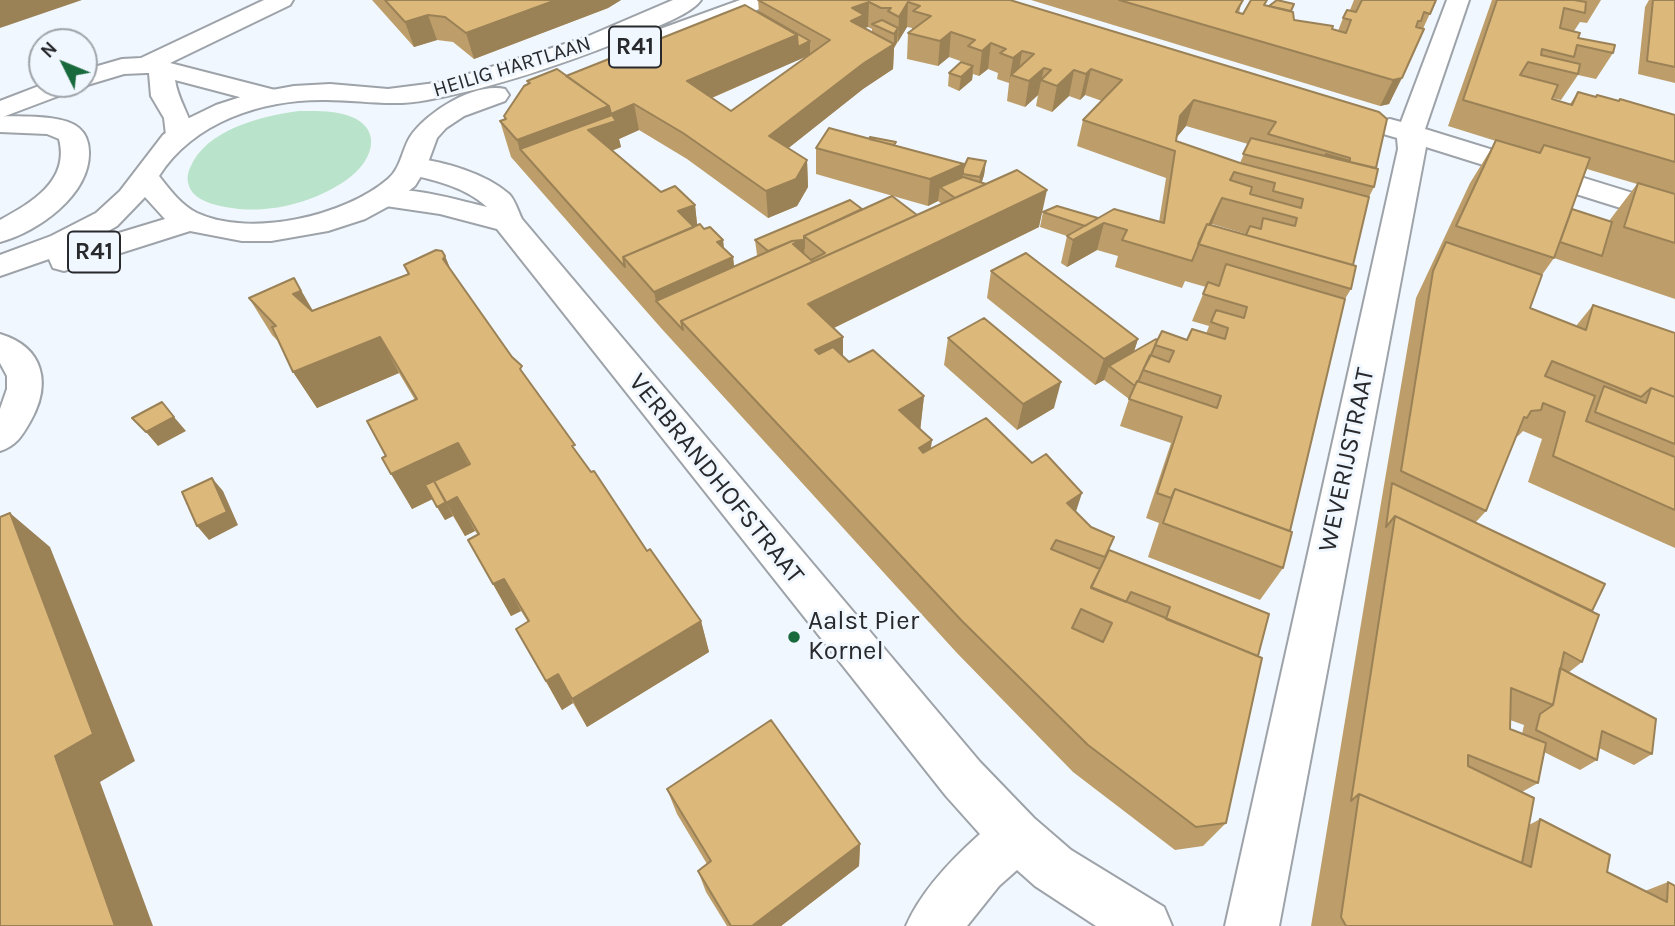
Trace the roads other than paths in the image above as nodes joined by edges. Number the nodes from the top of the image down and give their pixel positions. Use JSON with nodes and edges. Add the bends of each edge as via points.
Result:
{"nodes":[{"id":1,"x":282,"y":0,"type":"edge"},
{"id":2,"x":690,"y":0,"type":"edge"},
{"id":3,"x":762,"y":0,"type":"edge"},
{"id":4,"x":1458,"y":0,"type":"edge"},
{"id":5,"x":153,"y":66,"type":"junction"},
{"id":6,"x":98,"y":74,"type":"edge"},
{"id":7,"x":270,"y":97,"type":"junction"},
{"id":8,"x":31,"y":98,"type":"edge"},
{"id":9,"x":0,"y":110,"type":"edge"},
{"id":10,"x":1370,"y":121,"type":"edge"},
{"id":11,"x":0,"y":124,"type":"edge"},
{"id":12,"x":1410,"y":133,"type":"junction"},
{"id":13,"x":180,"y":135,"type":"junction"},
{"id":14,"x":414,"y":167,"type":"junction"},
{"id":15,"x":145,"y":177,"type":"junction"},
{"id":16,"x":382,"y":198,"type":"junction"},
{"id":17,"x":1675,"y":216,"type":"edge"},
{"id":18,"x":189,"y":220,"type":"junction"},
{"id":19,"x":508,"y":222,"type":"junction"},
{"id":20,"x":0,"y":232,"type":"edge"},
{"id":21,"x":0,"y":266,"type":"edge"},
{"id":22,"x":0,"y":285,"type":"edge"},
{"id":23,"x":0,"y":346,"type":"edge"},
{"id":24,"x":0,"y":437,"type":"edge"},
{"id":25,"x":1016,"y":836,"type":"junction"},
{"id":26,"x":933,"y":926,"type":"edge"},
{"id":27,"x":1145,"y":926,"type":"edge"},
{"id":28,"x":1252,"y":926,"type":"edge"}],
"edges":[{"from":1,"to":5,"type":"street"},
{"from":2,"to":7,"type":"street","name":"HEILIG HARTLAAN","number":"R41","via":[[580,48],[455,86],[387,97],[332,92]]},
{"from":3,"to":14,"type":"street","name":"HEILIG HARTLAAN","number":"R41","via":[[462,107],[436,121],[423,138]]},
{"from":4,"to":12,"type":"street","name":"WEVERIJSTRAAT"},
{"from":5,"to":6,"type":"street","via":[[121,67]]},
{"from":5,"to":7,"type":"street"},
{"from":5,"to":13,"type":"street"},
{"from":7,"to":13,"type":"street","name":"HEILIG HARTLAAN","number":"R41","via":[[207,119]]},
{"from":8,"to":9,"type":"street"},
{"from":10,"to":12,"type":"street"},
{"from":11,"to":20,"type":"street","via":[[56,128],[69,134],[76,159],[74,173],[59,193]]},
{"from":12,"to":17,"type":"street"},
{"from":12,"to":28,"type":"street","name":"WEVERIJSTRAAT","via":[[1412,149]]},
{"from":13,"to":15,"type":"street","name":"HEILIG HARTLAAN","number":"R41","via":[[158,155]]},
{"from":14,"to":16,"type":"street","name":"HEILIG HARTLAAN","number":"R41"},
{"from":14,"to":19,"type":"street","name":"VERBRANDHOFSTRAAT","via":[[473,184],[499,201]]},
{"from":15,"to":18,"type":"street","name":"HEILIG HARTLAAN","number":"R41","via":[[161,201]]},
{"from":15,"to":21,"type":"street","name":"HEILIG HARTLAAN","number":"R41","via":[[119,209],[88,230]]},
{"from":16,"to":18,"type":"street","name":"HEILIG HARTLAAN","number":"R41","via":[[329,222],[286,231],[236,231]]},
{"from":16,"to":19,"type":"street","via":[[441,205]]},
{"from":18,"to":22,"type":"street","number":"R41"},
{"from":19,"to":25,"type":"street","name":"VERBRANDHOFSTRAAT","via":[[853,647]]},
{"from":23,"to":24,"type":"street","via":[[25,370],[26,389],[13,423]]},
{"from":25,"to":26,"type":"street","via":[[981,868]]},
{"from":25,"to":27,"type":"street","name":"VERBRANDHOFSTRAAT","via":[[1053,868]]}]}
